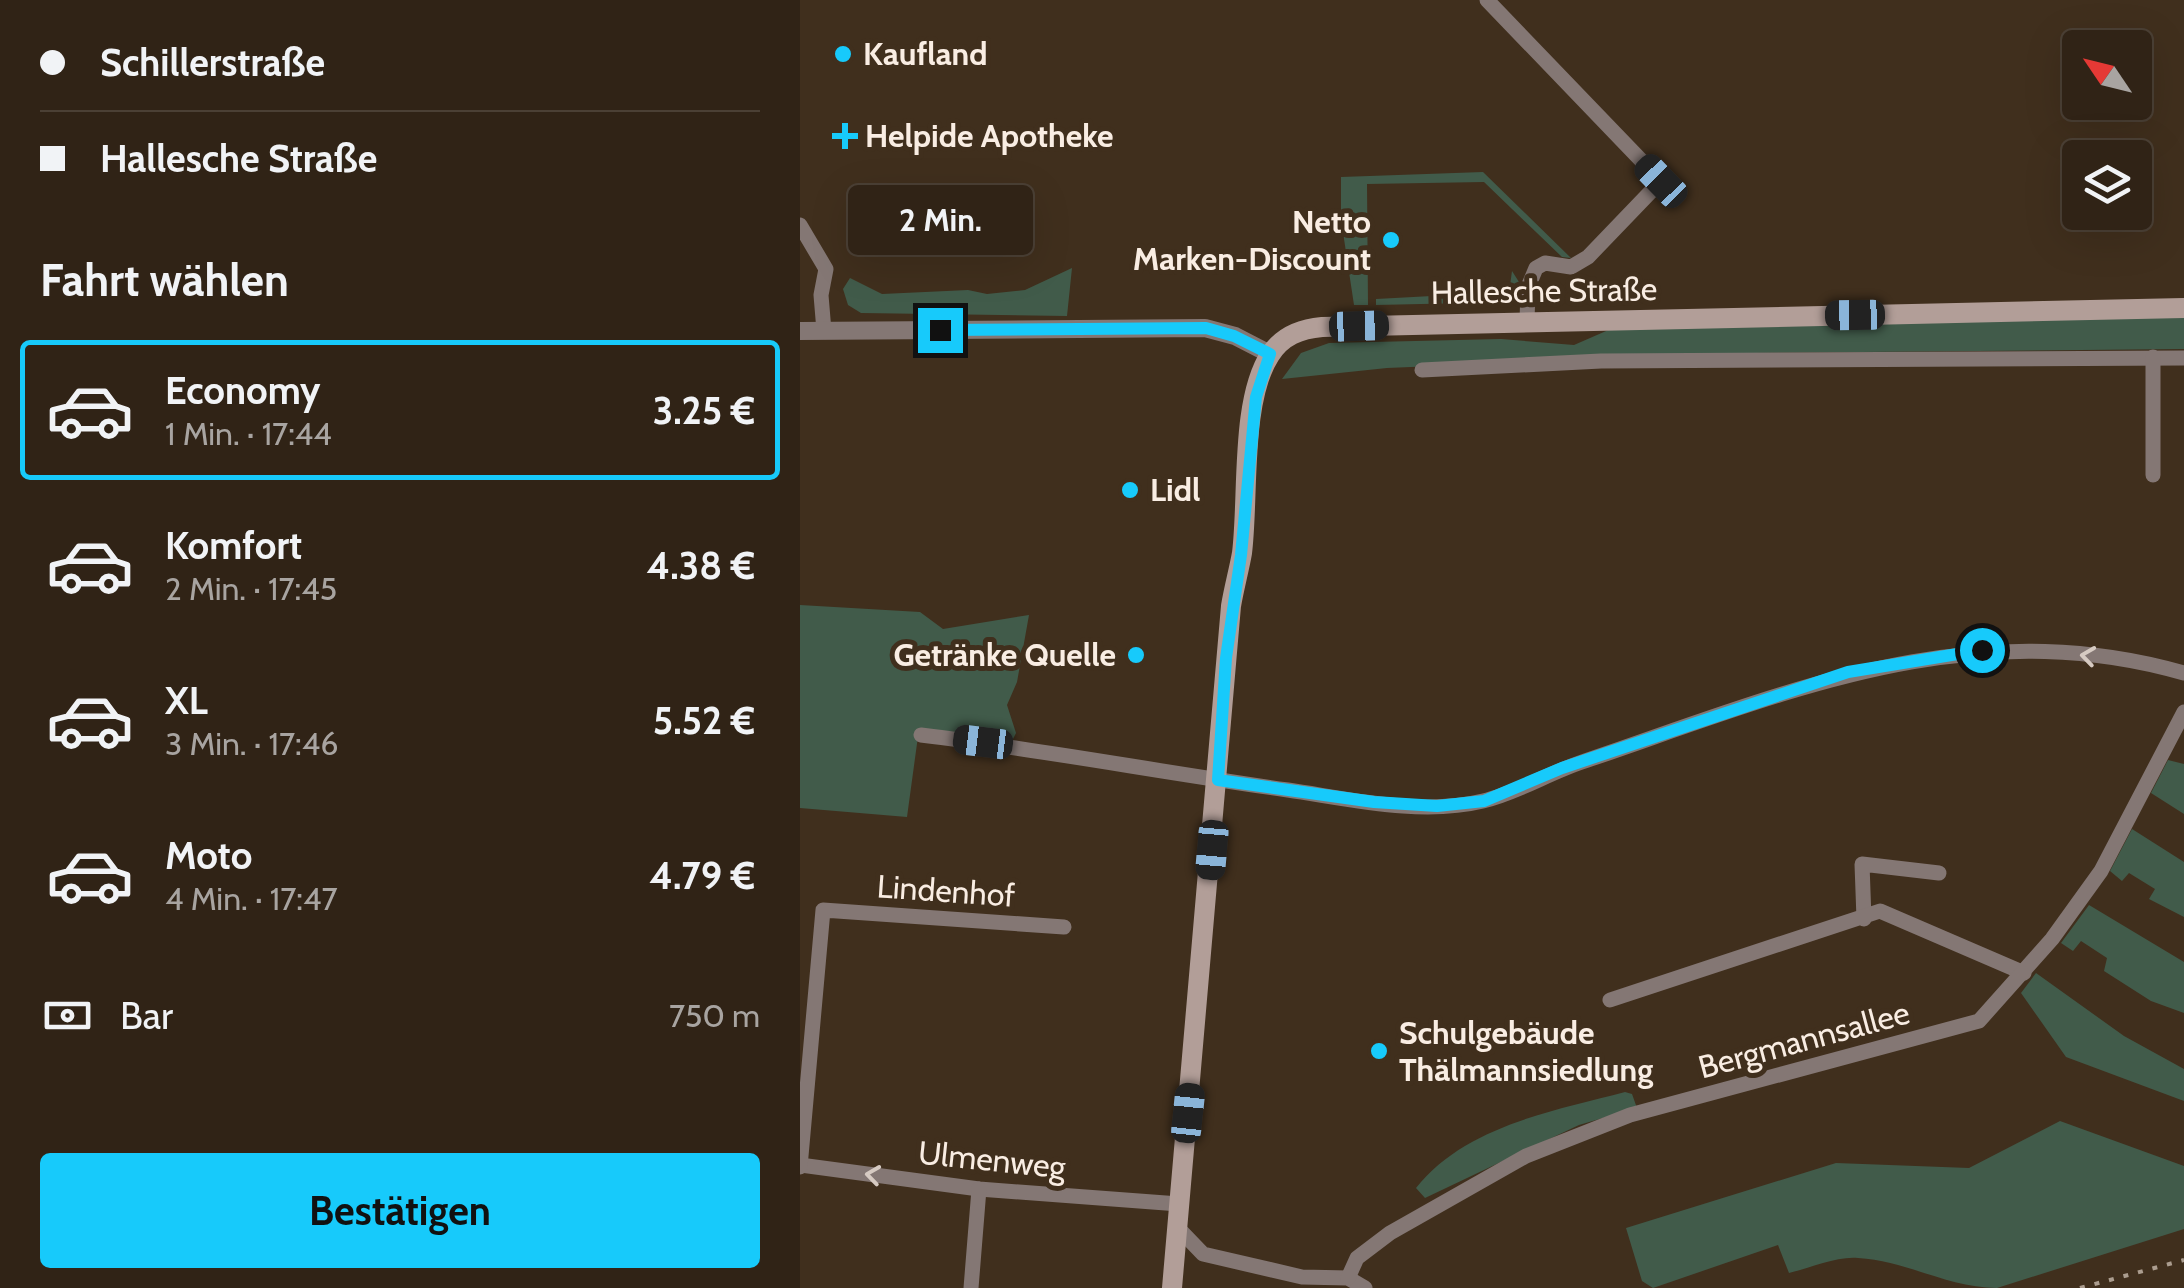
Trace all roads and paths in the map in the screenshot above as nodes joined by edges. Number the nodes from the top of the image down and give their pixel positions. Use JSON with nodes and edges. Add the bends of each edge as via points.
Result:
{"nodes":[{"id":1,"x":1487,"y":0,"type":"edge"},
{"id":2,"x":800,"y":225,"type":"edge"},
{"id":3,"x":2184,"y":308,"type":"edge"},
{"id":4,"x":1527,"y":322,"type":"junction"},
{"id":5,"x":800,"y":331,"type":"edge"},
{"id":6,"x":824,"y":331,"type":"junction"},
{"id":7,"x":1270,"y":354,"type":"junction"},
{"id":8,"x":2154,"y":357,"type":"junction"},
{"id":9,"x":2184,"y":358,"type":"edge"},
{"id":10,"x":1422,"y":370,"type":"dead end"},
{"id":11,"x":2153,"y":476,"type":"dead end"},
{"id":12,"x":2184,"y":673,"type":"edge"},
{"id":13,"x":2184,"y":712,"type":"edge"},
{"id":14,"x":921,"y":735,"type":"dead end"},
{"id":15,"x":1218,"y":780,"type":"junction"},
{"id":16,"x":1939,"y":873,"type":"dead end"},
{"id":17,"x":1864,"y":919,"type":"junction"},
{"id":18,"x":1064,"y":928,"type":"dead end"},
{"id":19,"x":2024,"y":974,"type":"junction"},
{"id":20,"x":1610,"y":1000,"type":"dead end"},
{"id":21,"x":800,"y":1166,"type":"edge"},
{"id":22,"x":980,"y":1189,"type":"junction"},
{"id":23,"x":1179,"y":1204,"type":"junction"},
{"id":24,"x":1178,"y":1228,"type":"junction"},
{"id":25,"x":1202,"y":1254,"type":"junction"},
{"id":26,"x":1348,"y":1278,"type":"junction"},
{"id":27,"x":1172,"y":1280,"type":"edge"},
{"id":28,"x":971,"y":1288,"type":"edge"},
{"id":29,"x":1365,"y":1288,"type":"edge"}],
"edges":[{"from":1,"to":4,"type":"street","via":[[1661,181],[1588,257],[1571,268],[1536,268]]},
{"from":2,"to":6,"type":"street","via":[[826,270]]},
{"from":3,"to":4,"type":"main road","name":"Hallesche Straße"},
{"from":4,"to":7,"type":"main road","name":"Hallesche Straße","via":[[1306,328]]},
{"from":5,"to":6,"type":"street"},
{"from":6,"to":7,"type":"street","via":[[1206,328]]},
{"from":7,"to":15,"type":"main road","via":[[1256,397]]},
{"from":8,"to":9,"type":"street"},
{"from":8,"to":10,"type":"street"},
{"from":8,"to":11,"type":"street"},
{"from":12,"to":15,"type":"street","one_way":true,"via":[[2032,650],[1982,650],[1848,672],[1562,768],[1484,801],[1437,806]]},
{"from":13,"to":19,"type":"street","name":"Bergmannsallee","via":[[2112,854]]},
{"from":14,"to":15,"type":"street"},
{"from":15,"to":23,"type":"main road"},
{"from":16,"to":17,"type":"street","via":[[1862,864]]},
{"from":17,"to":19,"type":"street","via":[[1880,912]]},
{"from":17,"to":20,"type":"street"},
{"from":18,"to":21,"type":"street","name":"Lindenhof","via":[[824,910]]},
{"from":19,"to":26,"type":"street","name":"Bergmannsallee","via":[[1979,1021],[1630,1116],[1526,1156],[1390,1233],[1357,1258]]},
{"from":22,"to":21,"type":"street","name":"Ulmenweg","one_way":true},
{"from":22,"to":23,"type":"street","name":"Ulmenweg"},
{"from":22,"to":28,"type":"street"},
{"from":23,"to":24,"type":"main road"},
{"from":24,"to":25,"type":"street"},
{"from":24,"to":27,"type":"main road"},
{"from":25,"to":26,"type":"street","via":[[1302,1277]]},
{"from":25,"to":27,"type":"street"},
{"from":26,"to":29,"type":"street"}]}
